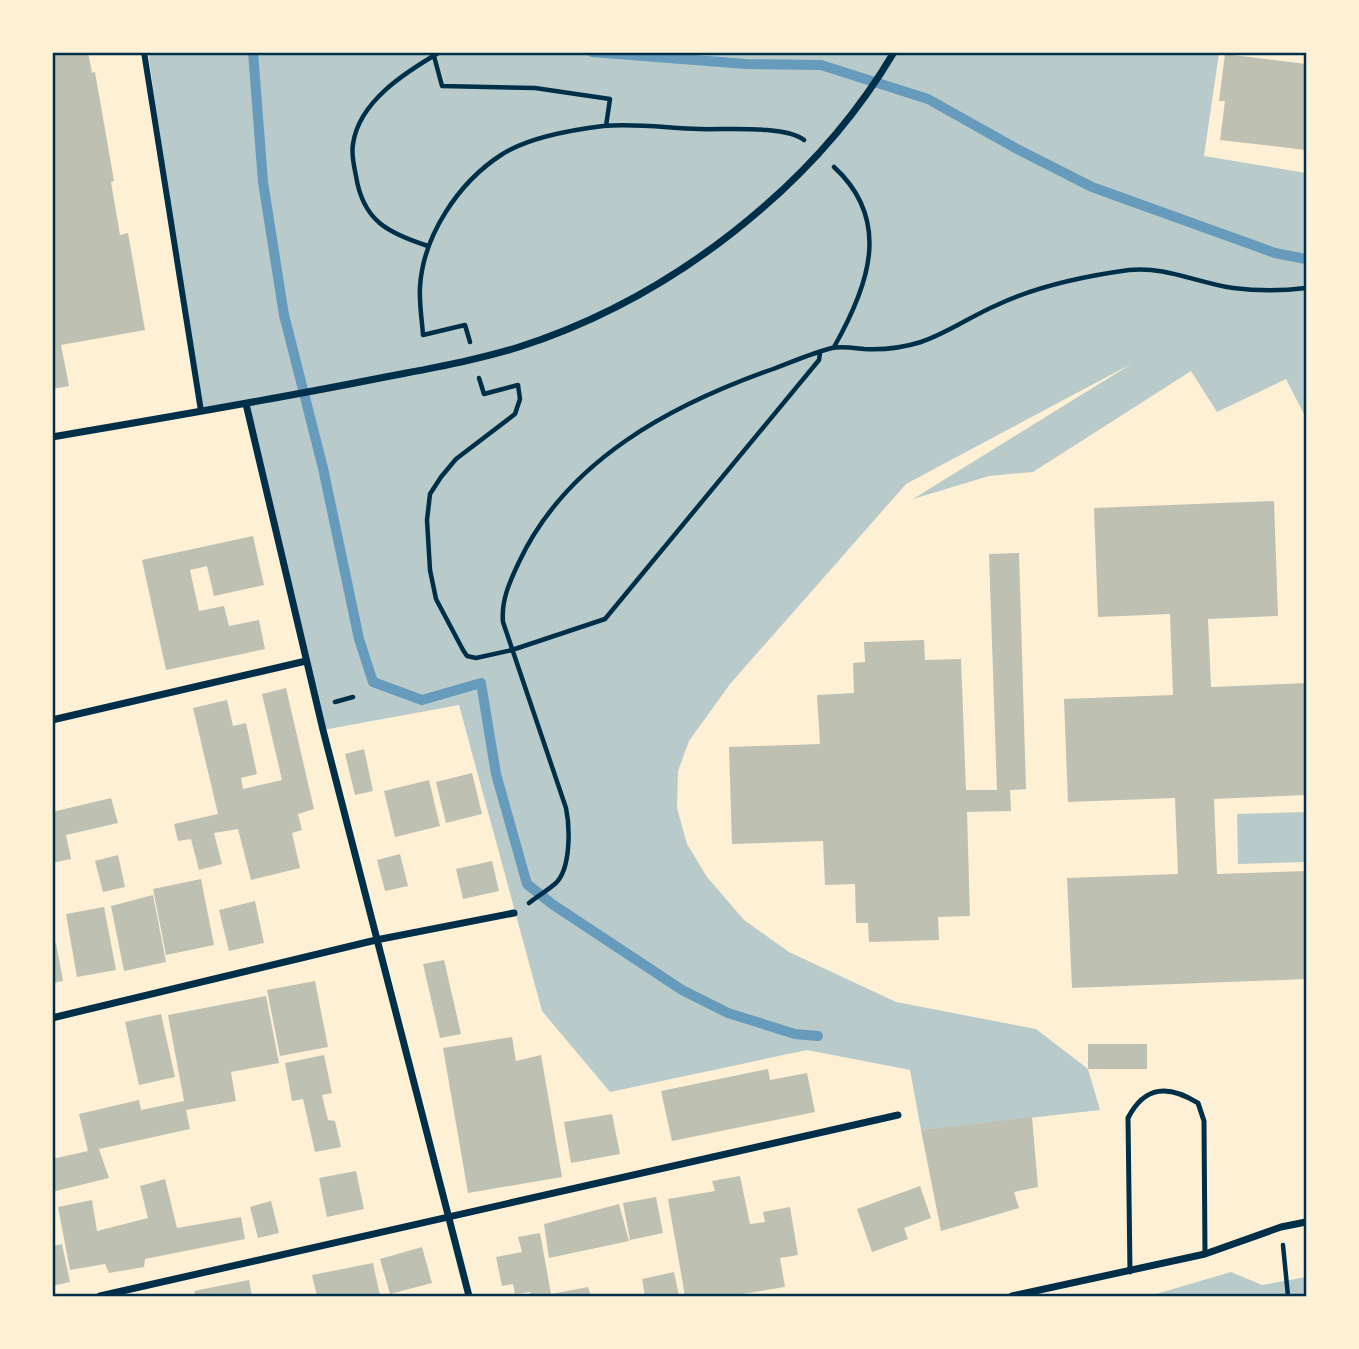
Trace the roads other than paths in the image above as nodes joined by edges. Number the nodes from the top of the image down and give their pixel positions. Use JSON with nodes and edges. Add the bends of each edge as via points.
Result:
{"nodes":[{"id":1,"x":144,"y":52,"type":"edge"},
{"id":2,"x":894,"y":52,"type":"edge"},
{"id":3,"x":247,"y":404,"type":"junction"},
{"id":4,"x":201,"y":411,"type":"junction"},
{"id":5,"x":52,"y":437,"type":"edge"},
{"id":6,"x":306,"y":661,"type":"junction"},
{"id":7,"x":52,"y":720,"type":"edge"},
{"id":8,"x":514,"y":914,"type":"road end"},
{"id":9,"x":376,"y":940,"type":"junction"},
{"id":10,"x":52,"y":1018,"type":"edge"},
{"id":11,"x":898,"y":1115,"type":"dead end"},
{"id":12,"x":450,"y":1216,"type":"junction"},
{"id":13,"x":1307,"y":1222,"type":"edge"},
{"id":14,"x":1205,"y":1254,"type":"junction"},
{"id":15,"x":1130,"y":1272,"type":"junction"},
{"id":16,"x":100,"y":1297,"type":"edge"},
{"id":17,"x":469,"y":1297,"type":"edge"},
{"id":18,"x":1012,"y":1297,"type":"edge"}],
"edges":[{"from":1,"to":4,"type":"street"},
{"from":2,"to":3,"type":"street","via":[[848,120],[767,204],[705,254],[632,299],[553,335],[474,359]]},
{"from":3,"to":4,"type":"street"},
{"from":3,"to":6,"type":"street"},
{"from":4,"to":5,"type":"street"},
{"from":6,"to":7,"type":"street"},
{"from":6,"to":9,"type":"street"},
{"from":8,"to":9,"type":"street"},
{"from":9,"to":10,"type":"street"},
{"from":9,"to":12,"type":"street"},
{"from":11,"to":12,"type":"street"},
{"from":12,"to":16,"type":"street"},
{"from":12,"to":17,"type":"street"},
{"from":13,"to":14,"type":"street"},
{"from":14,"to":15,"type":"street"},
{"from":14,"to":15,"type":"lane","via":[[1204,1121],[1198,1103],[1181,1093],[1157,1092],[1143,1096],[1128,1118]]},
{"from":15,"to":18,"type":"street"}]}
